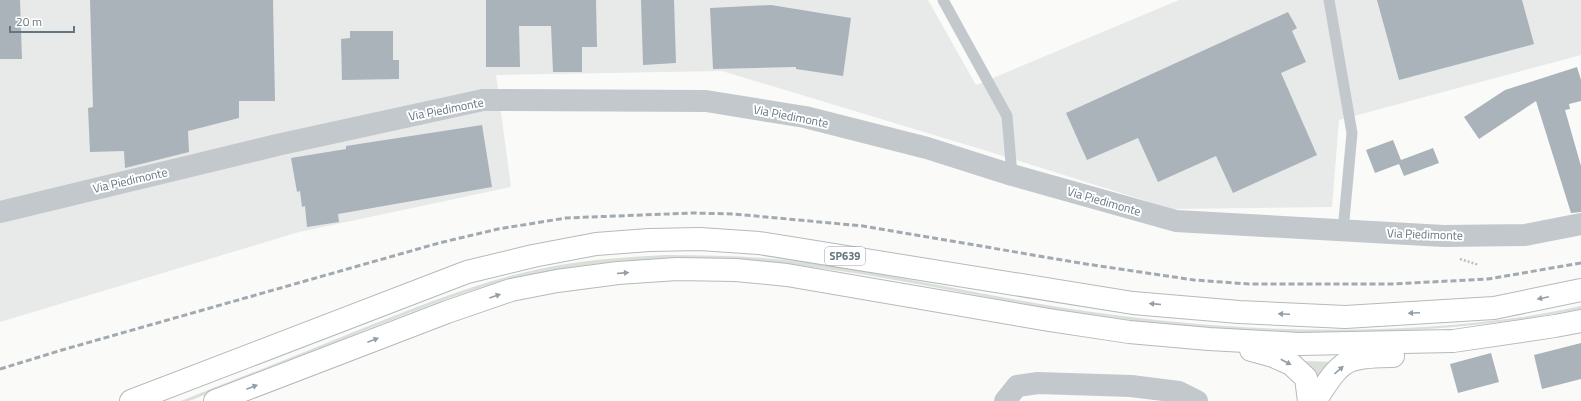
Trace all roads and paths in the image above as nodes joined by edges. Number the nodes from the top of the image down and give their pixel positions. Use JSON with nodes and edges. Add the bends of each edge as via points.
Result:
{"nodes":[{"id":1,"x":943,"y":0,"type":"edge"},
{"id":2,"x":1329,"y":0,"type":"edge"},
{"id":3,"x":1012,"y":175,"type":"junction"},
{"id":4,"x":0,"y":212,"type":"edge"},
{"id":5,"x":1581,"y":224,"type":"edge"},
{"id":6,"x":1343,"y":231,"type":"junction"},
{"id":7,"x":1581,"y":290,"type":"edge"},
{"id":8,"x":1581,"y":321,"type":"edge"},
{"id":9,"x":1209,"y":339,"type":"junction"},
{"id":10,"x":1442,"y":341,"type":"junction"},
{"id":11,"x":131,"y":401,"type":"edge"},
{"id":12,"x":215,"y":401,"type":"edge"},
{"id":13,"x":1005,"y":401,"type":"edge"},
{"id":14,"x":1197,"y":401,"type":"edge"},
{"id":15,"x":1310,"y":401,"type":"edge"},
{"id":16,"x":1315,"y":401,"type":"edge"}],
"edges":[{"from":1,"to":3,"type":"lane","via":[[1007,116]]},
{"from":2,"to":6,"type":"lane","via":[[1352,133]]},
{"from":3,"to":4,"type":"street","name":"Via Piedimonte","via":[[927,148],[805,117],[706,101],[483,100],[278,145]]},
{"from":3,"to":6,"type":"street","name":"Via Piedimonte","via":[[1176,222]]},
{"from":5,"to":6,"type":"street","name":"Via Piedimonte","via":[[1525,235],[1444,236]]},
{"from":7,"to":11,"type":"main road","number":"SP639","one_way":true,"via":[[1494,308],[1345,317],[1133,303],[759,243],[700,239],[596,244],[467,272]]},
{"from":8,"to":10,"type":"main road","number":"SP639"},
{"from":9,"to":10,"type":"main road","number":"SP639","via":[[1300,344]]},
{"from":12,"to":9,"type":"main road","number":"SP639","one_way":true,"via":[[511,290],[618,273],[677,269],[736,270],[787,275],[1056,321],[1129,332]]},
{"from":9,"to":15,"type":"main road","one_way":true,"via":[[1274,356],[1291,364],[1306,378]]},
{"from":16,"to":10,"type":"main road","one_way":true,"via":[[1336,371],[1351,360],[1397,356]]},
{"from":13,"to":14,"type":"street","via":[[1018,386],[1038,383],[1131,386],[1179,392]]}]}
